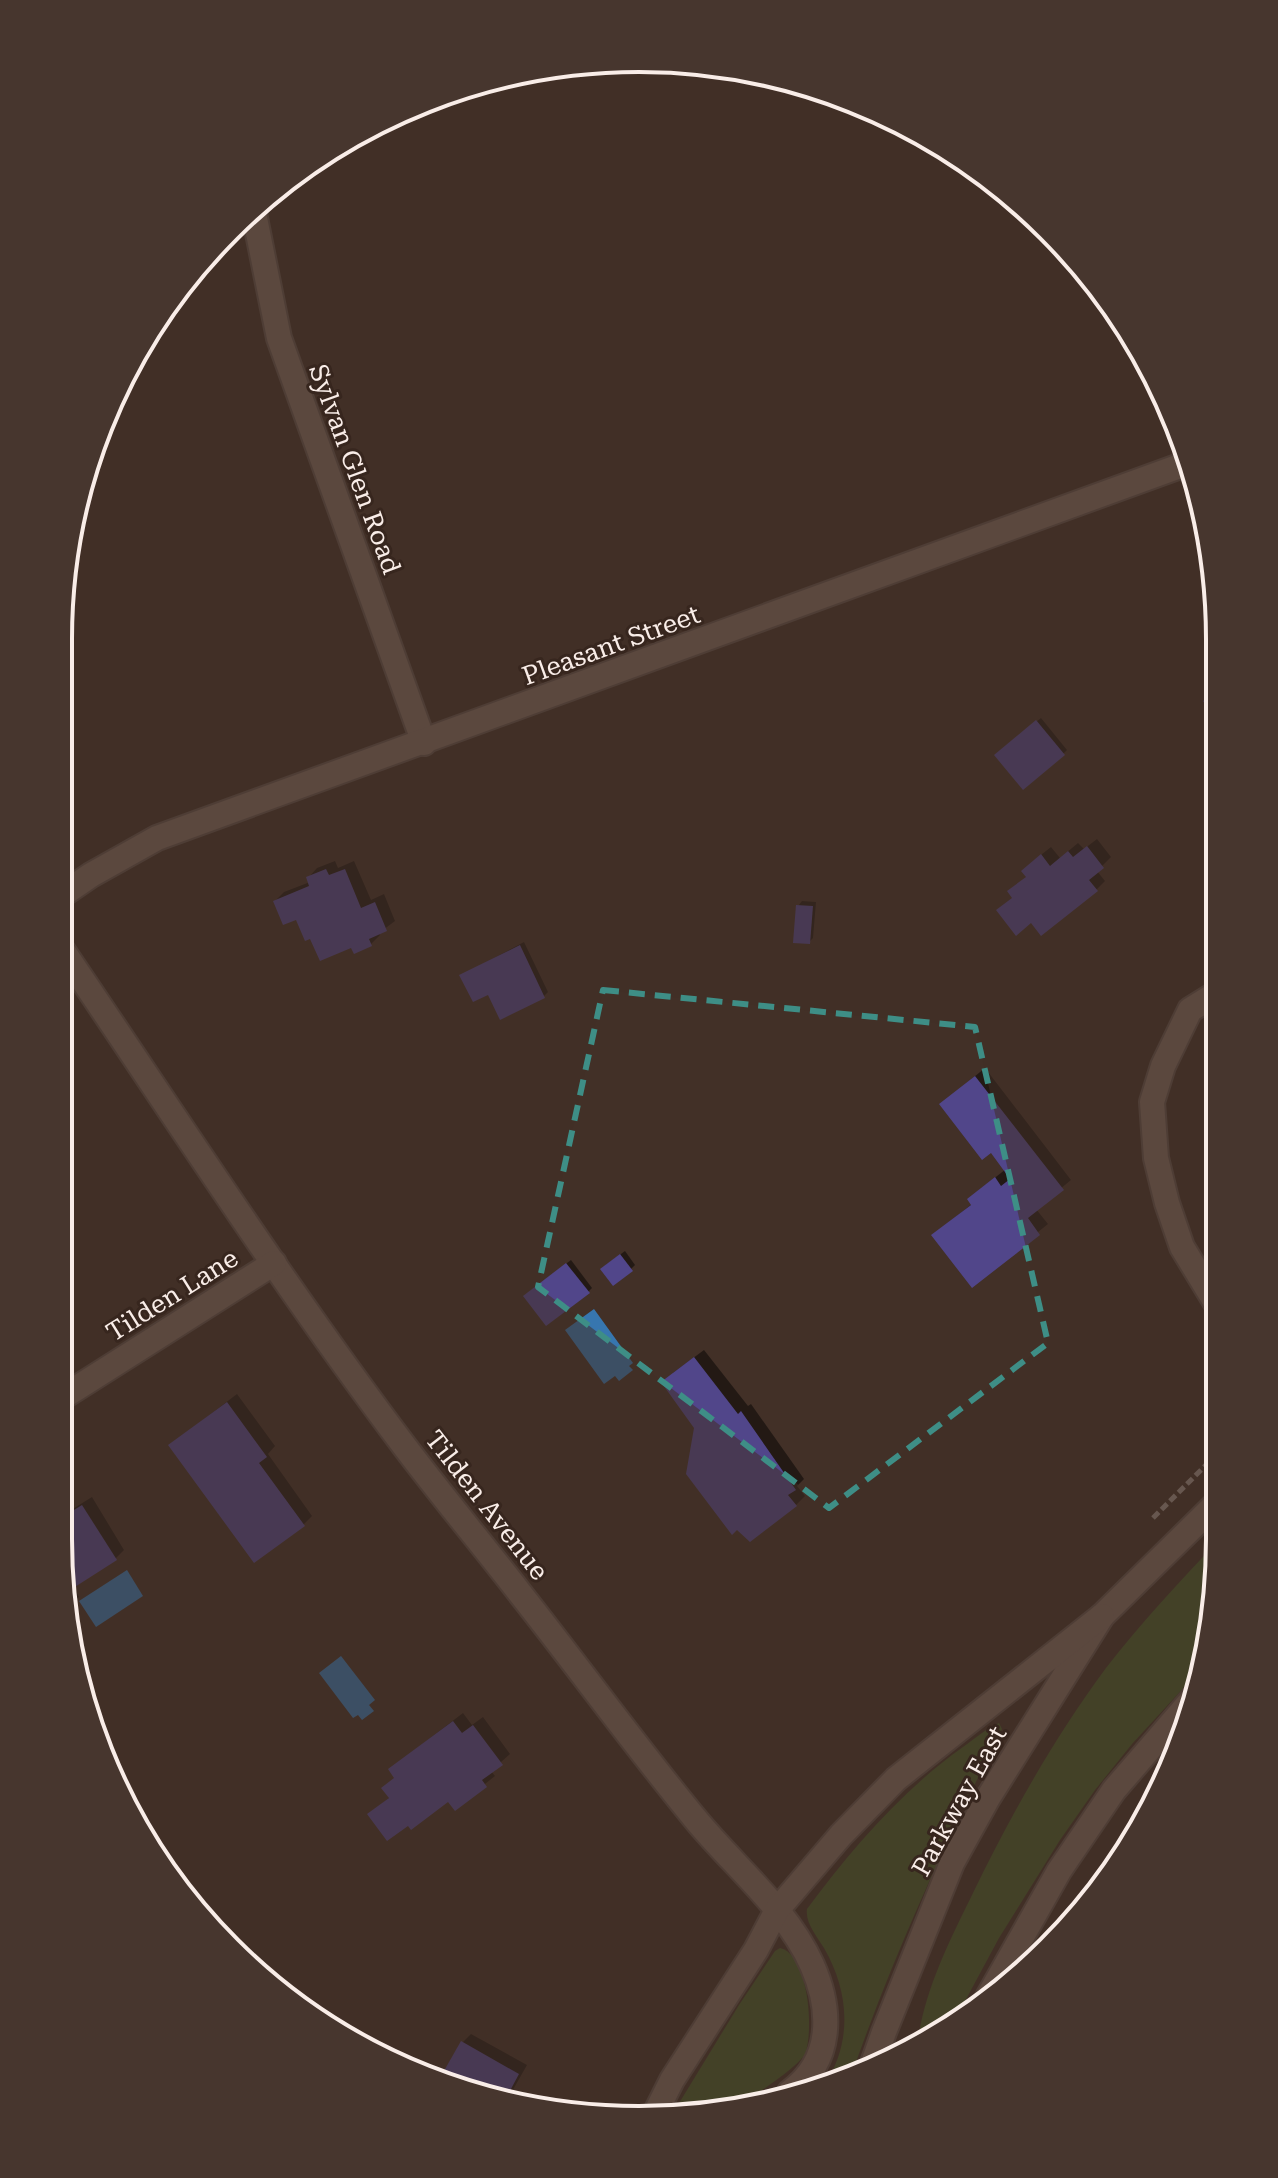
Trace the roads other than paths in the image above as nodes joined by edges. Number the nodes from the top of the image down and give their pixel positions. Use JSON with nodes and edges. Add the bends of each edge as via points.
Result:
{"nodes":[{"id":1,"x":256,"y":222,"type":"edge"},
{"id":2,"x":1179,"y":466,"type":"edge"},
{"id":3,"x":424,"y":743,"type":"junction"},
{"id":4,"x":72,"y":888,"type":"edge"},
{"id":5,"x":72,"y":964,"type":"edge"},
{"id":6,"x":1206,"y":1000,"type":"edge"},
{"id":7,"x":274,"y":1263,"type":"junction"},
{"id":8,"x":1206,"y":1287,"type":"edge"},
{"id":9,"x":72,"y":1391,"type":"edge"},
{"id":10,"x":1206,"y":1514,"type":"edge"},
{"id":11,"x":1102,"y":1616,"type":"junction"},
{"id":12,"x":1178,"y":1713,"type":"edge"},
{"id":13,"x":777,"y":1910,"type":"junction"},
{"id":14,"x":1000,"y":1976,"type":"edge"},
{"id":15,"x":876,"y":2054,"type":"edge"},
{"id":16,"x":800,"y":2083,"type":"edge"},
{"id":17,"x":659,"y":2105,"type":"edge"}],
"edges":[{"from":1,"to":3,"type":"street","name":"Sylvan Glen Road","via":[[279,338]]},
{"from":2,"to":3,"type":"street","name":"Pleasant Street"},
{"from":3,"to":4,"type":"street","name":"Pleasant Street","via":[[157,838]]},
{"from":5,"to":7,"type":"street","name":"Tilden Avenue"},
{"from":6,"to":8,"type":"street","via":[[1190,1010],[1152,1102],[1156,1158],[1167,1203],[1182,1247]]},
{"from":7,"to":9,"type":"street","name":"Tilden Lane"},
{"from":7,"to":13,"type":"street","name":"Tilden Avenue","via":[[405,1447],[697,1821]]},
{"from":10,"to":11,"type":"street","name":"Parkway East"},
{"from":11,"to":13,"type":"street","name":"Parkway East","via":[[896,1779]]},
{"from":11,"to":15,"type":"street","name":"Parkway East","via":[[952,1863]]},
{"from":12,"to":14,"type":"street","via":[[1106,1802],[1059,1871]]},
{"from":13,"to":16,"type":"street","name":"Tilden Avenue","via":[[812,1966],[826,2013],[822,2052]]},
{"from":13,"to":17,"type":"street","name":"Parkway East"}]}
